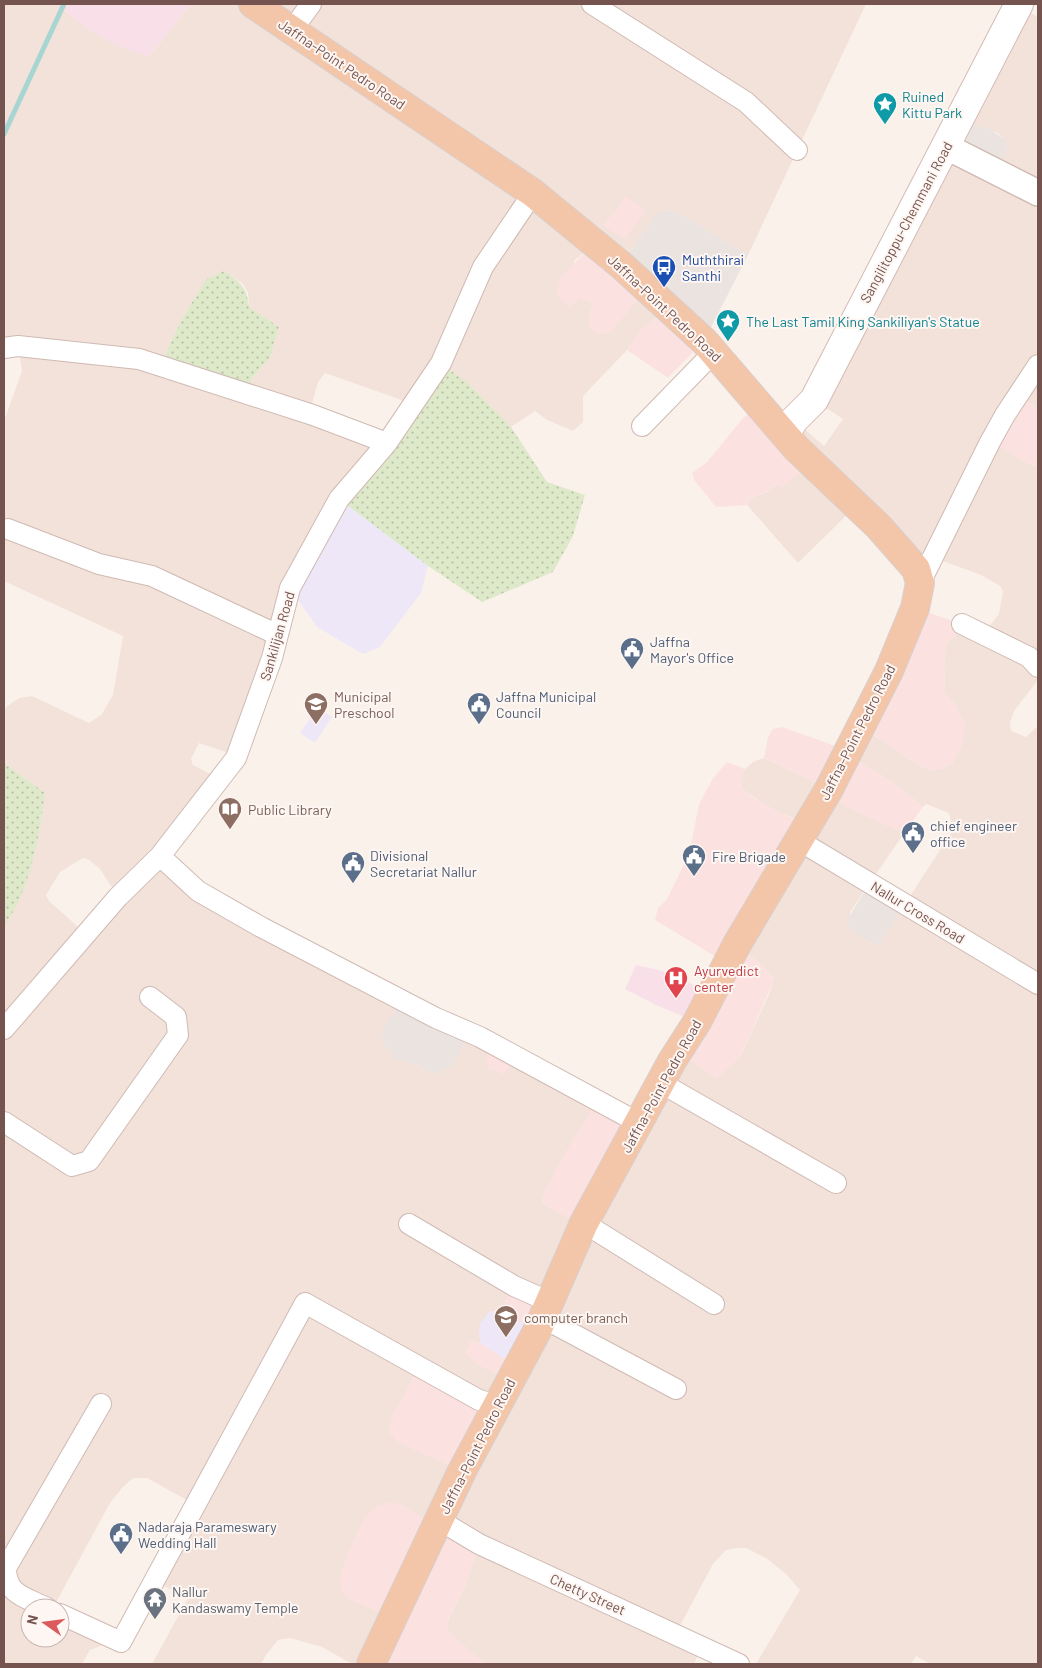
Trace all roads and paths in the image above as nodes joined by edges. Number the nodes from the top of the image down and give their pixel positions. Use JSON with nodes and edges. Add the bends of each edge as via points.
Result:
{"nodes":[{"id":1,"x":253,"y":4,"type":"edge"},
{"id":2,"x":311,"y":4,"type":"edge"},
{"id":3,"x":592,"y":4,"type":"edge"},
{"id":4,"x":1019,"y":4,"type":"edge"},
{"id":5,"x":292,"y":30,"type":"junction"},
{"id":6,"x":946,"y":149,"type":"junction"},
{"id":7,"x":797,"y":150,"type":"dead end"},
{"id":8,"x":533,"y":193,"type":"junction"},
{"id":9,"x":1038,"y":193,"type":"edge"},
{"id":10,"x":4,"y":348,"type":"edge"},
{"id":11,"x":714,"y":352,"type":"junction"},
{"id":12,"x":1038,"y":365,"type":"edge"},
{"id":13,"x":642,"y":426,"type":"dead end"},
{"id":14,"x":784,"y":435,"type":"junction"},
{"id":15,"x":387,"y":443,"type":"junction"},
{"id":16,"x":8,"y":529,"type":"dead end"},
{"id":17,"x":920,"y":583,"type":"junction"},
{"id":18,"x":962,"y":624,"type":"dead end"},
{"id":19,"x":278,"y":635,"type":"junction"},
{"id":20,"x":1038,"y":667,"type":"edge"},
{"id":21,"x":798,"y":840,"type":"junction"},
{"id":22,"x":160,"y":856,"type":"junction"},
{"id":23,"x":1038,"y":984,"type":"edge"},
{"id":24,"x":150,"y":996,"type":"dead end"},
{"id":25,"x":4,"y":1030,"type":"edge"},
{"id":26,"x":661,"y":1083,"type":"junction"},
{"id":27,"x":4,"y":1122,"type":"edge"},
{"id":28,"x":639,"y":1123,"type":"junction"},
{"id":29,"x":836,"y":1183,"type":"dead end"},
{"id":30,"x":584,"y":1223,"type":"junction"},
{"id":31,"x":409,"y":1224,"type":"dead end"},
{"id":32,"x":714,"y":1304,"type":"dead end"},
{"id":33,"x":546,"y":1310,"type":"junction"},
{"id":34,"x":676,"y":1389,"type":"dead end"},
{"id":35,"x":101,"y":1404,"type":"dead end"},
{"id":36,"x":497,"y":1405,"type":"junction"},
{"id":37,"x":439,"y":1520,"type":"junction"},
{"id":38,"x":29,"y":1598,"type":"edge"},
{"id":39,"x":70,"y":1619,"type":"edge"},
{"id":40,"x":371,"y":1664,"type":"edge"},
{"id":41,"x":739,"y":1664,"type":"edge"}],
"edges":[{"from":1,"to":5,"type":"main road","name":"Jaffna-Point Pedro Road"},
{"from":2,"to":5,"type":"street"},
{"from":3,"to":7,"type":"street","via":[[746,102]]},
{"from":4,"to":6,"type":"main road","name":"Sangilitoppu-Chemmani Road"},
{"from":5,"to":8,"type":"main road","name":"Jaffna-Point Pedro Road"},
{"from":6,"to":9,"type":"street","via":[[959,152]]},
{"from":6,"to":14,"type":"main road","name":"Sangilitoppu-Chemmani Road","via":[[858,310],[814,400]]},
{"from":8,"to":11,"type":"main road","name":"Jaffna-Point Pedro Road","via":[[621,264]]},
{"from":8,"to":15,"type":"street","name":"Sankilijan Road","via":[[483,267],[441,363]]},
{"from":10,"to":15,"type":"street","via":[[18,346],[139,359],[313,415]]},
{"from":11,"to":13,"type":"street"},
{"from":11,"to":14,"type":"main road","name":"Jaffna-Point Pedro Road"},
{"from":12,"to":17,"type":"street","via":[[995,433]]},
{"from":14,"to":17,"type":"main road","name":"Jaffna-Point Pedro Road","via":[[879,527],[916,569]]},
{"from":15,"to":19,"type":"street","name":"Sankilijan Road","via":[[339,499],[290,588]]},
{"from":16,"to":19,"type":"street","via":[[98,564],[152,576]]},
{"from":17,"to":21,"type":"main road","name":"Jaffna-Point Pedro Road","via":[[914,608],[889,671],[829,789]]},
{"from":18,"to":20,"type":"street","via":[[1029,657]]},
{"from":19,"to":22,"type":"street","name":"Sankilijan Road","via":[[236,758]]},
{"from":21,"to":23,"type":"street","name":"Nallur Cross Road"},
{"from":21,"to":26,"type":"main road","name":"Jaffna-Point Pedro Road"},
{"from":22,"to":25,"type":"street","name":"Sankilijan Road","via":[[118,897]]},
{"from":22,"to":28,"type":"street","via":[[198,891],[253,922],[436,1018],[480,1037]]},
{"from":24,"to":27,"type":"street","via":[[176,1017],[178,1035],[89,1161],[72,1166]]},
{"from":26,"to":28,"type":"main road","name":"Jaffna-Point Pedro Road"},
{"from":26,"to":29,"type":"street"},
{"from":28,"to":30,"type":"main road","name":"Jaffna-Point Pedro Road"},
{"from":30,"to":32,"type":"street"},
{"from":30,"to":33,"type":"main road","name":"Jaffna-Point Pedro Road"},
{"from":31,"to":33,"type":"street","via":[[514,1286]]},
{"from":33,"to":34,"type":"street"},
{"from":33,"to":36,"type":"main road","name":"Jaffna-Point Pedro Road"},
{"from":35,"to":38,"type":"street","via":[[6,1568],[6,1581],[12,1589]]},
{"from":36,"to":37,"type":"main road","name":"Jaffna-Point Pedro Road"},
{"from":36,"to":39,"type":"street","via":[[479,1400],[305,1303],[121,1642]]},
{"from":37,"to":40,"type":"main road","name":"Jaffna-Point Pedro Road"},
{"from":37,"to":41,"type":"street","name":"Chetty Street","via":[[479,1544]]}]}
